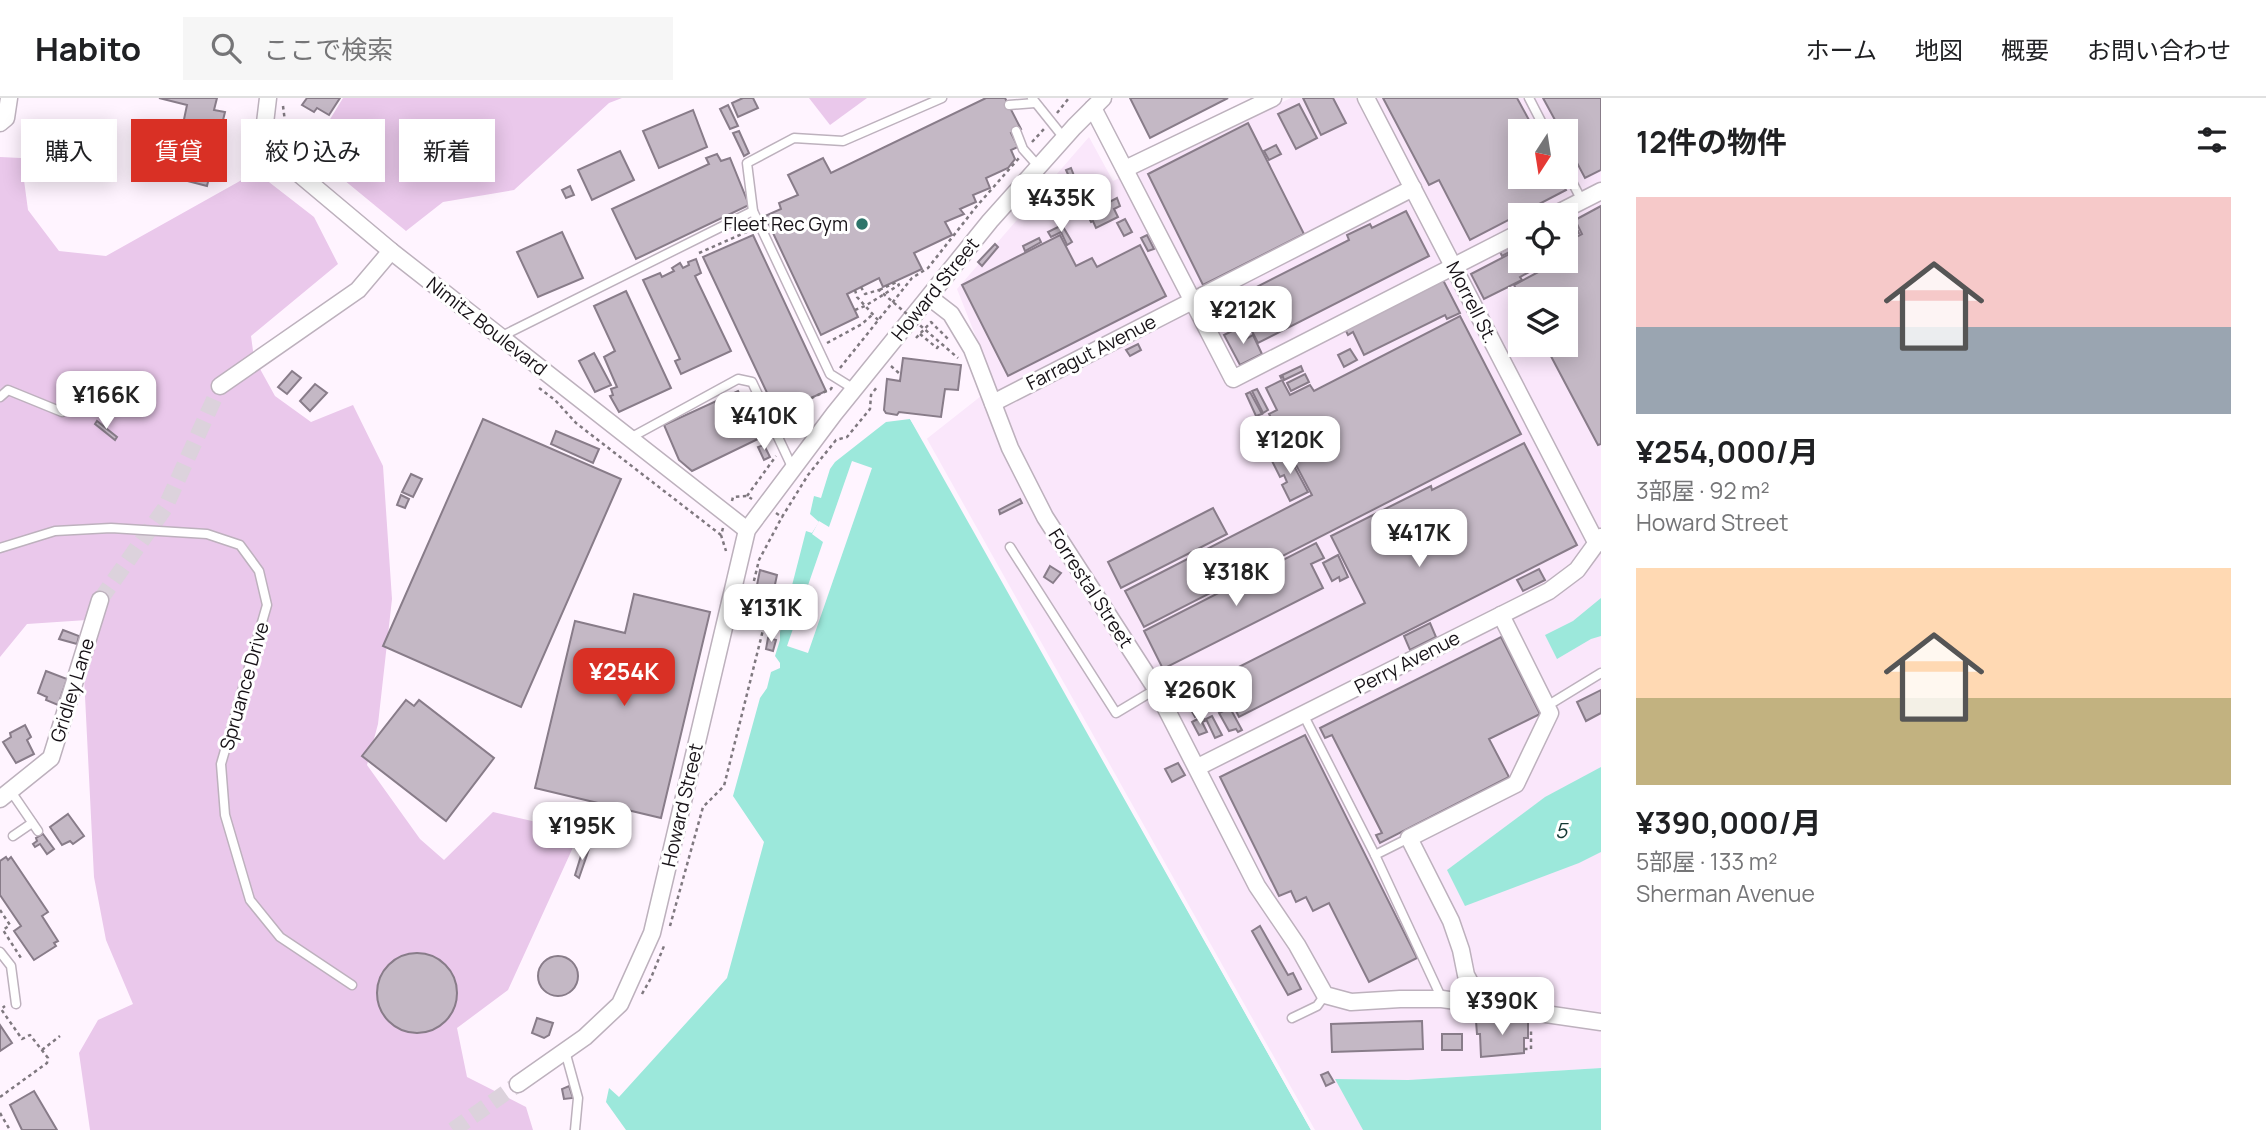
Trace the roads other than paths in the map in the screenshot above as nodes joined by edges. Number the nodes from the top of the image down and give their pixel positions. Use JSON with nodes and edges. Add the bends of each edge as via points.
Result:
{"nodes":[{"id":1,"x":9,"y":98,"type":"edge"},
{"id":2,"x":268,"y":98,"type":"edge"},
{"id":3,"x":942,"y":98,"type":"edge"},
{"id":4,"x":1273,"y":98,"type":"edge"},
{"id":5,"x":1366,"y":98,"type":"edge"},
{"id":6,"x":1529,"y":98,"type":"edge"},
{"id":7,"x":1034,"y":100,"type":"edge"},
{"id":8,"x":1098,"y":103,"type":"edge"},
{"id":9,"x":1009,"y":105,"type":"dead end"},
{"id":10,"x":1540,"y":119,"type":"edge"},
{"id":11,"x":0,"y":123,"type":"edge"},
{"id":12,"x":1016,"y":131,"type":"dead end"},
{"id":13,"x":1064,"y":138,"type":"junction"},
{"id":14,"x":1039,"y":167,"type":"junction"},
{"id":15,"x":1125,"y":169,"type":"junction"},
{"id":16,"x":1413,"y":188,"type":"junction"},
{"id":17,"x":1576,"y":189,"type":"edge"},
{"id":18,"x":1601,"y":191,"type":"edge"},
{"id":19,"x":1582,"y":201,"type":"junction"},
{"id":20,"x":1578,"y":203,"type":"edge"},
{"id":21,"x":753,"y":211,"type":"junction"},
{"id":22,"x":1508,"y":239,"type":"edge"},
{"id":23,"x":391,"y":251,"type":"junction"},
{"id":24,"x":1454,"y":267,"type":"junction"},
{"id":25,"x":929,"y":297,"type":"junction"},
{"id":26,"x":1192,"y":300,"type":"junction"},
{"id":27,"x":500,"y":337,"type":"junction"},
{"id":28,"x":220,"y":386,"type":"tunnel mouth"},
{"id":29,"x":4,"y":388,"type":"edge"},
{"id":30,"x":854,"y":390,"type":"junction"},
{"id":31,"x":0,"y":397,"type":"edge"},
{"id":32,"x":993,"y":402,"type":"junction"},
{"id":33,"x":62,"y":411,"type":"dead end"},
{"id":34,"x":630,"y":438,"type":"junction"},
{"id":35,"x":793,"y":469,"type":"junction"},
{"id":36,"x":747,"y":530,"type":"junction"},
{"id":37,"x":1599,"y":541,"type":"edge"},
{"id":38,"x":1010,"y":547,"type":"dead end"},
{"id":39,"x":0,"y":548,"type":"edge"},
{"id":40,"x":100,"y":600,"type":"tunnel mouth"},
{"id":41,"x":1501,"y":615,"type":"junction"},
{"id":42,"x":1601,"y":673,"type":"edge"},
{"id":43,"x":1156,"y":689,"type":"junction"},
{"id":44,"x":1547,"y":706,"type":"junction"},
{"id":45,"x":1303,"y":714,"type":"junction"},
{"id":46,"x":1198,"y":767,"type":"junction"},
{"id":47,"x":5,"y":795,"type":"edge"},
{"id":48,"x":13,"y":836,"type":"dead end"},
{"id":49,"x":1409,"y":838,"type":"junction"},
{"id":50,"x":1375,"y":855,"type":"junction"},
{"id":51,"x":0,"y":952,"type":"edge"},
{"id":52,"x":352,"y":985,"type":"dead end"},
{"id":53,"x":1322,"y":992,"type":"junction"},
{"id":54,"x":1442,"y":999,"type":"junction"},
{"id":55,"x":13,"y":1004,"type":"road end"},
{"id":56,"x":1482,"y":1005,"type":"junction"},
{"id":57,"x":1292,"y":1018,"type":"dead end"},
{"id":58,"x":1601,"y":1022,"type":"edge"},
{"id":59,"x":565,"y":1051,"type":"junction"},
{"id":60,"x":518,"y":1084,"type":"tunnel mouth"},
{"id":61,"x":575,"y":1130,"type":"edge"}],
"edges":[{"from":1,"to":11,"type":"street","via":[[6,118]]},
{"from":2,"to":23,"type":"street","name":"Nimitz Boulevard","via":[[265,123],[273,152]]},
{"from":3,"to":21,"type":"lane","via":[[842,141],[794,138],[747,163]]},
{"from":4,"to":15,"type":"street"},
{"from":5,"to":16,"type":"street","name":"Morrell St."},
{"from":6,"to":10,"type":"lane"},
{"from":7,"to":9,"type":"lane"},
{"from":7,"to":13,"type":"lane"},
{"from":8,"to":13,"type":"street","name":"Howard Street"},
{"from":8,"to":15,"type":"street"},
{"from":12,"to":14,"type":"lane","via":[[1023,149]]},
{"from":13,"to":14,"type":"street","name":"Howard Street"},
{"from":14,"to":25,"type":"street","name":"Howard Street"},
{"from":15,"to":26,"type":"street"},
{"from":16,"to":24,"type":"street","name":"Morrell St."},
{"from":16,"to":26,"type":"street","name":"Farragut Avenue"},
{"from":17,"to":19,"type":"lane"},
{"from":18,"to":19,"type":"street"},
{"from":19,"to":20,"type":"street"},
{"from":21,"to":27,"type":"lane"},
{"from":21,"to":30,"type":"lane","via":[[830,374]]},
{"from":22,"to":24,"type":"street"},
{"from":23,"to":27,"type":"street","name":"Nimitz Boulevard"},
{"from":23,"to":28,"type":"street","via":[[358,290]]},
{"from":24,"to":26,"type":"street","via":[[1233,379]]},
{"from":24,"to":37,"type":"street","name":"Morrell St."},
{"from":25,"to":30,"type":"street","name":"Howard Street"},
{"from":25,"to":32,"type":"street","name":"Forrestal Street","via":[[951,314],[972,349]]},
{"from":26,"to":32,"type":"street","name":"Farragut Avenue"},
{"from":27,"to":34,"type":"street","name":"Nimitz Boulevard"},
{"from":29,"to":31,"type":"lane"},
{"from":29,"to":33,"type":"lane"},
{"from":30,"to":35,"type":"street","name":"Howard Street"},
{"from":32,"to":43,"type":"street","name":"Forrestal Street","via":[[1001,436],[1045,517]]},
{"from":34,"to":35,"type":"lane","via":[[738,379],[752,382]]},
{"from":34,"to":36,"type":"street","name":"Nimitz Boulevard"},
{"from":35,"to":36,"type":"street","name":"Howard Street"},
{"from":36,"to":59,"type":"street","name":"Howard Street","via":[[652,933],[620,1004]]},
{"from":37,"to":41,"type":"street","name":"Perry Avenue","via":[[1577,570]]},
{"from":38,"to":43,"type":"lane","via":[[1115,713]]},
{"from":39,"to":52,"type":"lane","name":"Spruance Drive","via":[[55,531],[111,528],[207,534],[240,545],[259,571],[267,605],[221,764],[225,815],[250,900],[280,937]]},
{"from":40,"to":47,"type":"street","name":"Gridley Lane","via":[[51,758]]},
{"from":41,"to":44,"type":"street"},
{"from":41,"to":45,"type":"street","name":"Perry Avenue"},
{"from":42,"to":44,"type":"lane"},
{"from":43,"to":46,"type":"street","name":"Forrestal Street"},
{"from":44,"to":49,"type":"street","via":[[1550,713],[1516,784]]},
{"from":45,"to":46,"type":"street","name":"Perry Avenue"},
{"from":45,"to":50,"type":"lane"},
{"from":46,"to":53,"type":"street","name":"Forrestal Street","via":[[1257,886]]},
{"from":47,"to":48,"type":"lane","via":[[35,827]]},
{"from":49,"to":50,"type":"lane"},
{"from":49,"to":56,"type":"street","via":[[1451,921],[1466,975]]},
{"from":50,"to":54,"type":"lane"},
{"from":51,"to":55,"type":"lane","via":[[11,966]]},
{"from":53,"to":54,"type":"street","via":[[1351,1002]]},
{"from":53,"to":57,"type":"lane","via":[[1317,1006]]},
{"from":54,"to":56,"type":"street"},
{"from":56,"to":58,"type":"street"},
{"from":59,"to":60,"type":"street","name":"Howard Street"},
{"from":59,"to":61,"type":"lane","via":[[578,1098]]}]}
